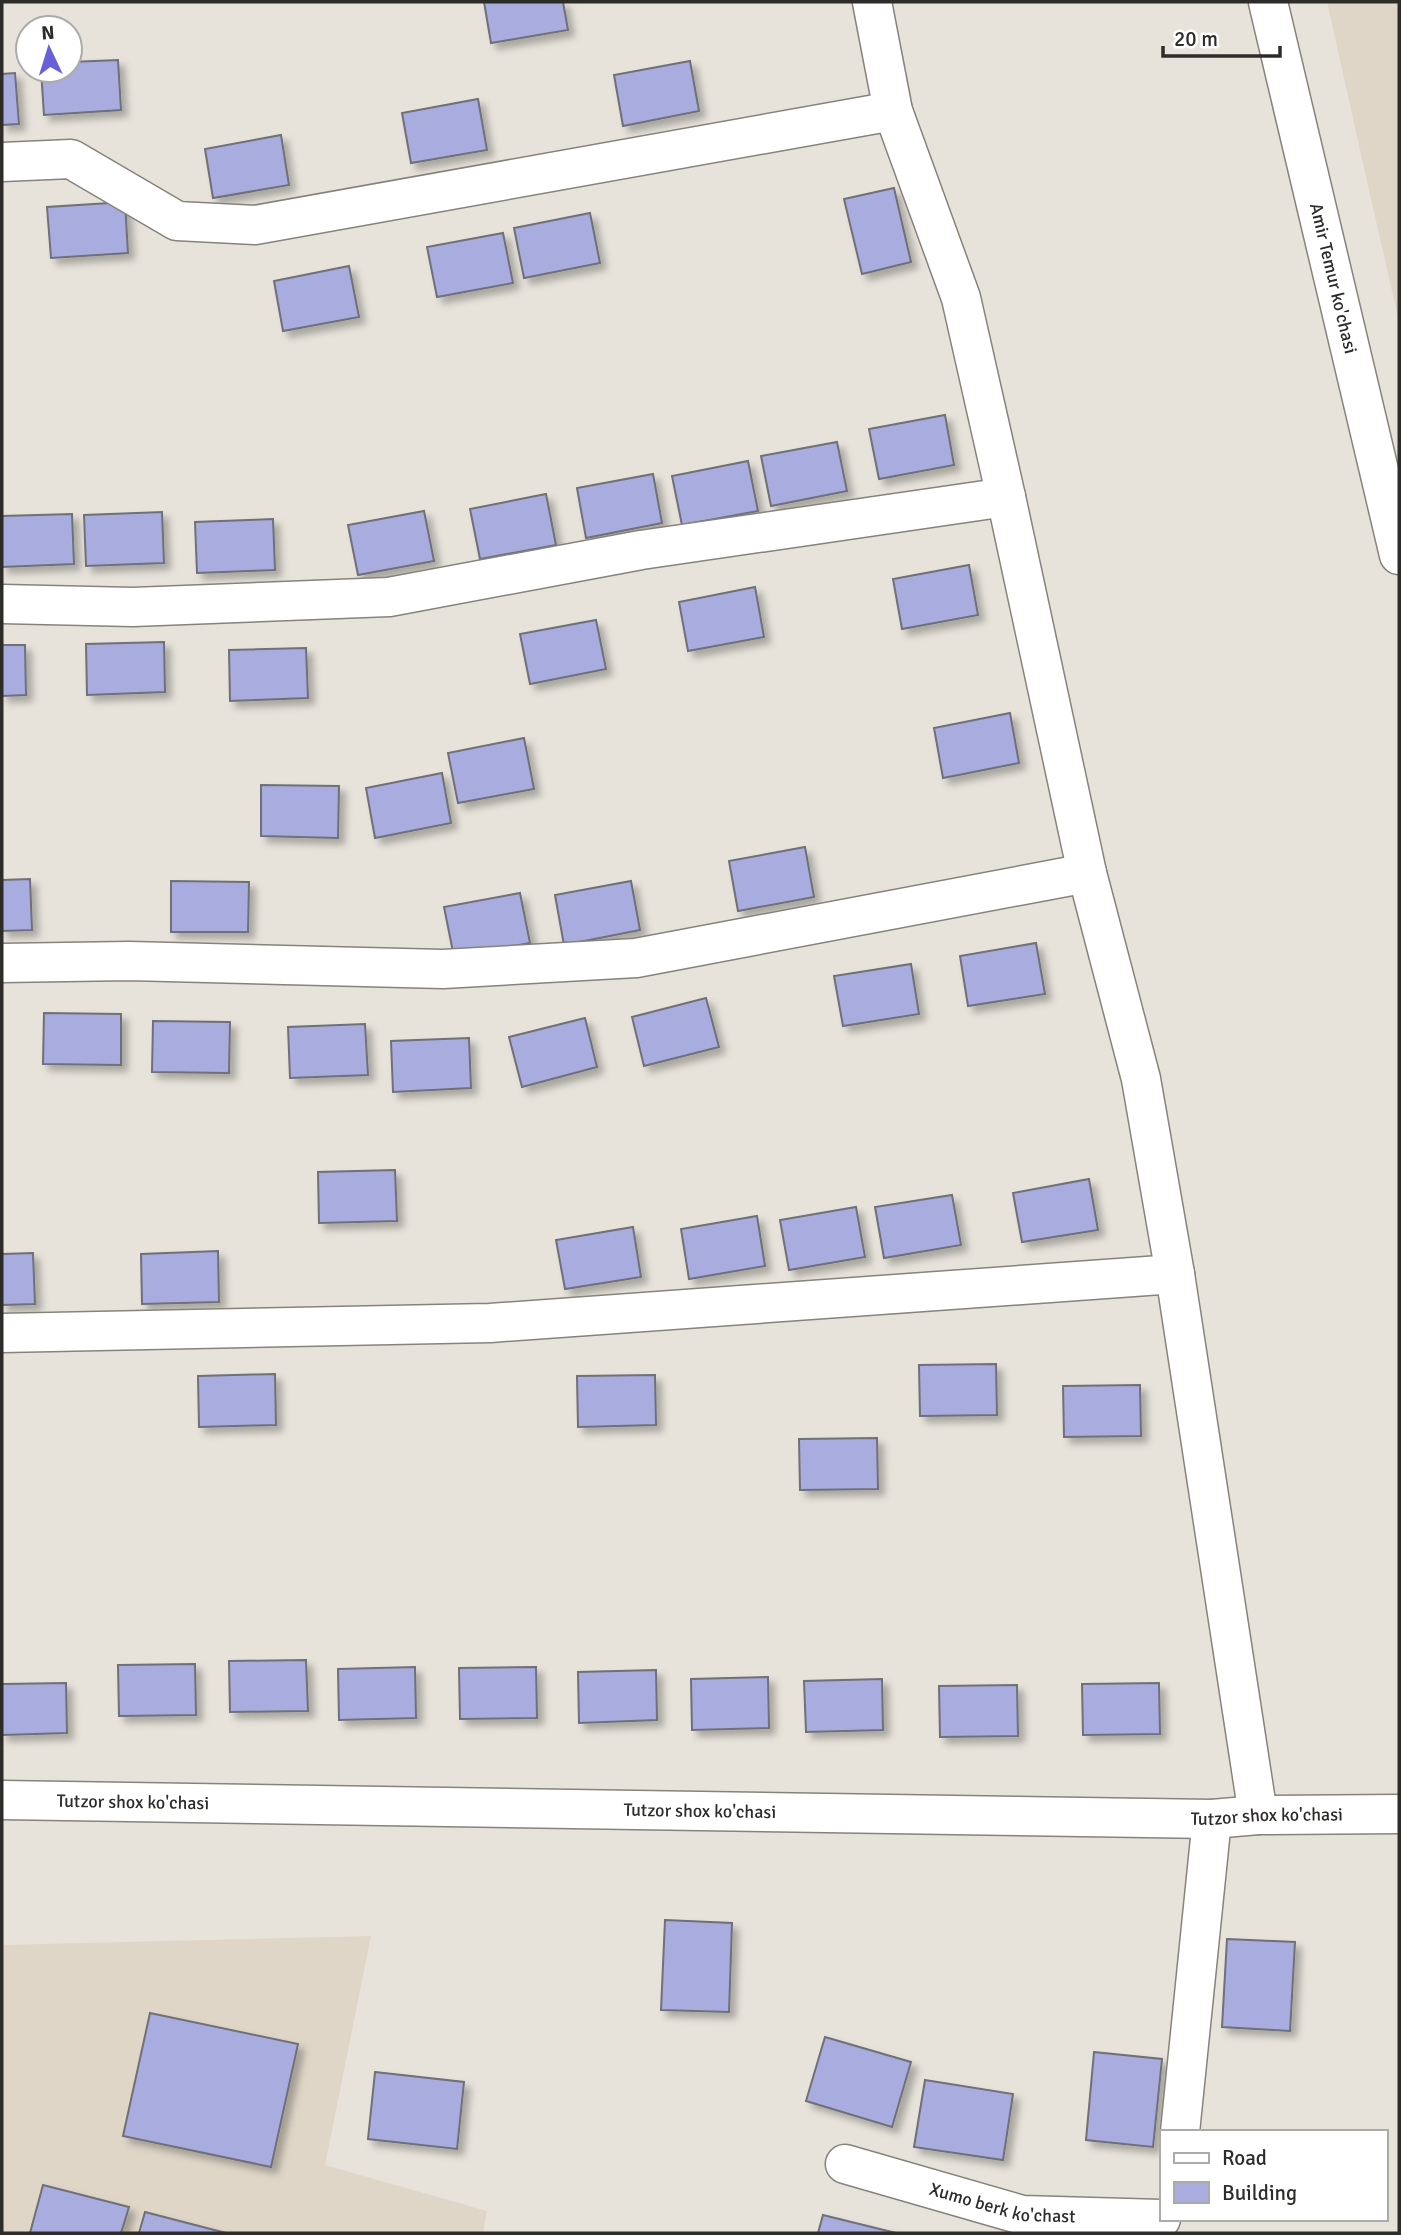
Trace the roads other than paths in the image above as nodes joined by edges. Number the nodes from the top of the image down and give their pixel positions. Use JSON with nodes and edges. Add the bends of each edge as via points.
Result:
{"nodes":[{"id":1,"x":872,"y":2,"type":"edge"},
{"id":2,"x":1268,"y":2,"type":"edge"},
{"id":3,"x":893,"y":111,"type":"junction"},
{"id":4,"x":2,"y":162,"type":"edge"},
{"id":5,"x":1006,"y":497,"type":"junction"},
{"id":6,"x":1399,"y":555,"type":"edge"},
{"id":7,"x":2,"y":604,"type":"edge"},
{"id":8,"x":1087,"y":873,"type":"junction"},
{"id":9,"x":2,"y":963,"type":"edge"},
{"id":10,"x":1175,"y":1273,"type":"junction"},
{"id":11,"x":2,"y":1333,"type":"edge"},
{"id":12,"x":2,"y":1800,"type":"edge"},
{"id":13,"x":1399,"y":1814,"type":"edge"},
{"id":14,"x":1258,"y":1815,"type":"junction"},
{"id":15,"x":1212,"y":1819,"type":"junction"},
{"id":16,"x":1180,"y":2130,"type":"edge"},
{"id":17,"x":845,"y":2165,"type":"dead end"},
{"id":18,"x":1160,"y":2219,"type":"edge"}],
"edges":[{"from":1,"to":3,"type":"street"},
{"from":2,"to":6,"type":"street","name":"Amir Temur ko'chasi"},
{"from":3,"to":4,"type":"street","via":[[255,225],[177,221],[71,159]]},
{"from":3,"to":5,"type":"street","via":[[961,298]]},
{"from":5,"to":7,"type":"street","via":[[641,550],[389,597],[133,607]]},
{"from":5,"to":8,"type":"street"},
{"from":8,"to":9,"type":"street","via":[[636,958],[443,969],[129,961]]},
{"from":8,"to":10,"type":"street","via":[[1141,1079]]},
{"from":10,"to":11,"type":"street","via":[[490,1323]]},
{"from":10,"to":14,"type":"street"},
{"from":12,"to":15,"type":"street","name":"Tutzor shox ko'chasi"},
{"from":13,"to":14,"type":"street","name":"Tutzor shox ko'chasi"},
{"from":14,"to":15,"type":"street","name":"Tutzor shox ko'chasi"},
{"from":15,"to":16,"type":"street"},
{"from":17,"to":18,"type":"street","name":"Xumo berk ko'chast","via":[[1022,2215]]}]}
